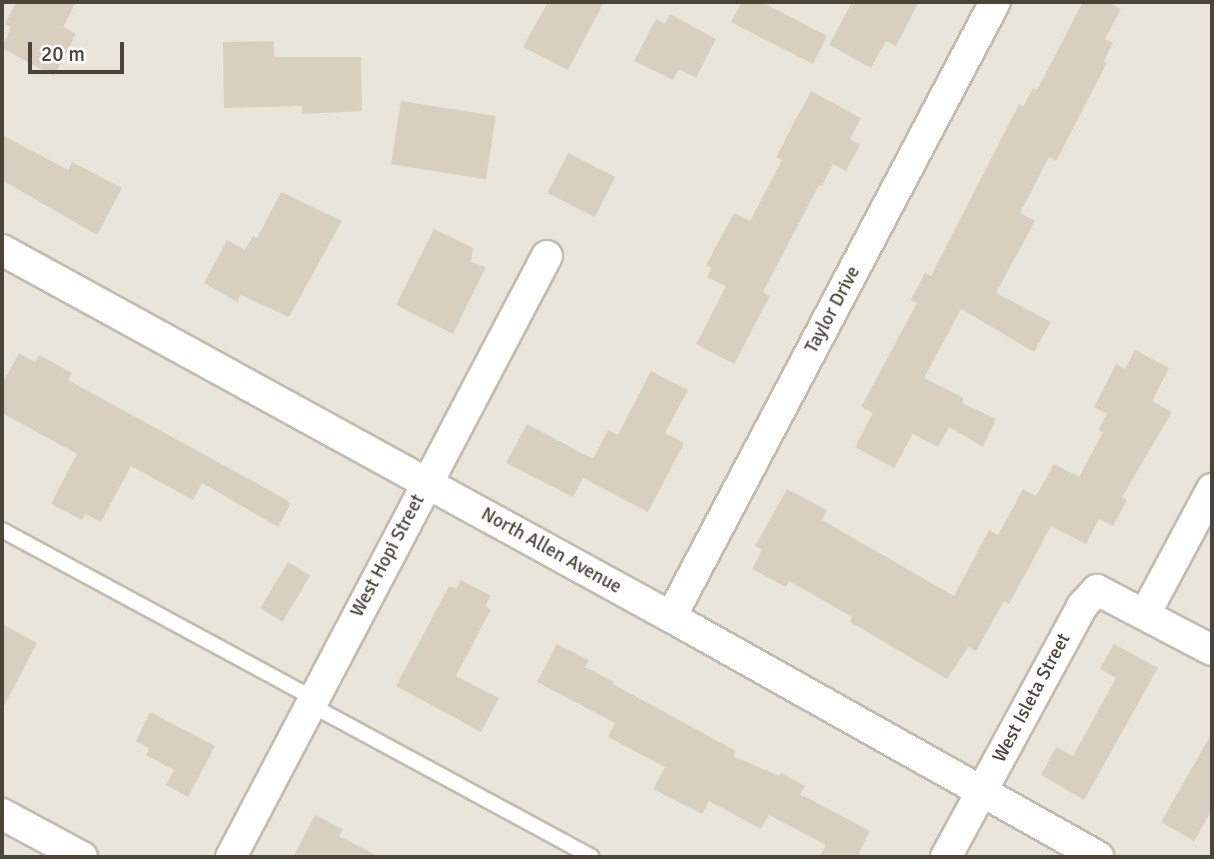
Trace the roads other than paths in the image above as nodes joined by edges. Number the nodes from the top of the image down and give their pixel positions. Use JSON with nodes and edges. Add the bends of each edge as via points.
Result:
{"nodes":[{"id":1,"x":995,"y":2,"type":"edge"},
{"id":2,"x":2,"y":250,"type":"edge"},
{"id":3,"x":547,"y":256,"type":"dead end"},
{"id":4,"x":426,"y":482,"type":"junction"},
{"id":5,"x":1212,"y":489,"type":"edge"},
{"id":6,"x":2,"y":530,"type":"edge"},
{"id":7,"x":1145,"y":614,"type":"junction"},
{"id":8,"x":671,"y":617,"type":"junction"},
{"id":9,"x":1212,"y":650,"type":"edge"},
{"id":10,"x":312,"y":702,"type":"junction"},
{"id":11,"x":982,"y":792,"type":"junction"},
{"id":12,"x":2,"y":814,"type":"edge"},
{"id":13,"x":82,"y":857,"type":"edge"},
{"id":14,"x":231,"y":857,"type":"edge"},
{"id":15,"x":592,"y":857,"type":"edge"},
{"id":16,"x":946,"y":857,"type":"edge"},
{"id":17,"x":1098,"y":857,"type":"edge"}],
"edges":[{"from":1,"to":8,"type":"street","name":"Taylor Drive"},
{"from":2,"to":4,"type":"street","name":"North Allen Avenue"},
{"from":3,"to":4,"type":"street","name":"West Hopi Street"},
{"from":4,"to":8,"type":"street","name":"North Allen Avenue"},
{"from":4,"to":10,"type":"street","name":"West Hopi Street"},
{"from":5,"to":7,"type":"street"},
{"from":6,"to":10,"type":"lane"},
{"from":7,"to":9,"type":"street"},
{"from":7,"to":11,"type":"street","name":"West Isleta Street","via":[[1097,590],[1082,606]]},
{"from":8,"to":11,"type":"street","name":"North Allen Avenue"},
{"from":10,"to":14,"type":"street","name":"West Hopi Street"},
{"from":10,"to":15,"type":"lane"},
{"from":11,"to":16,"type":"street","name":"West Isleta Street"},
{"from":11,"to":17,"type":"street","name":"North Allen Avenue"},
{"from":12,"to":13,"type":"street"}]}
